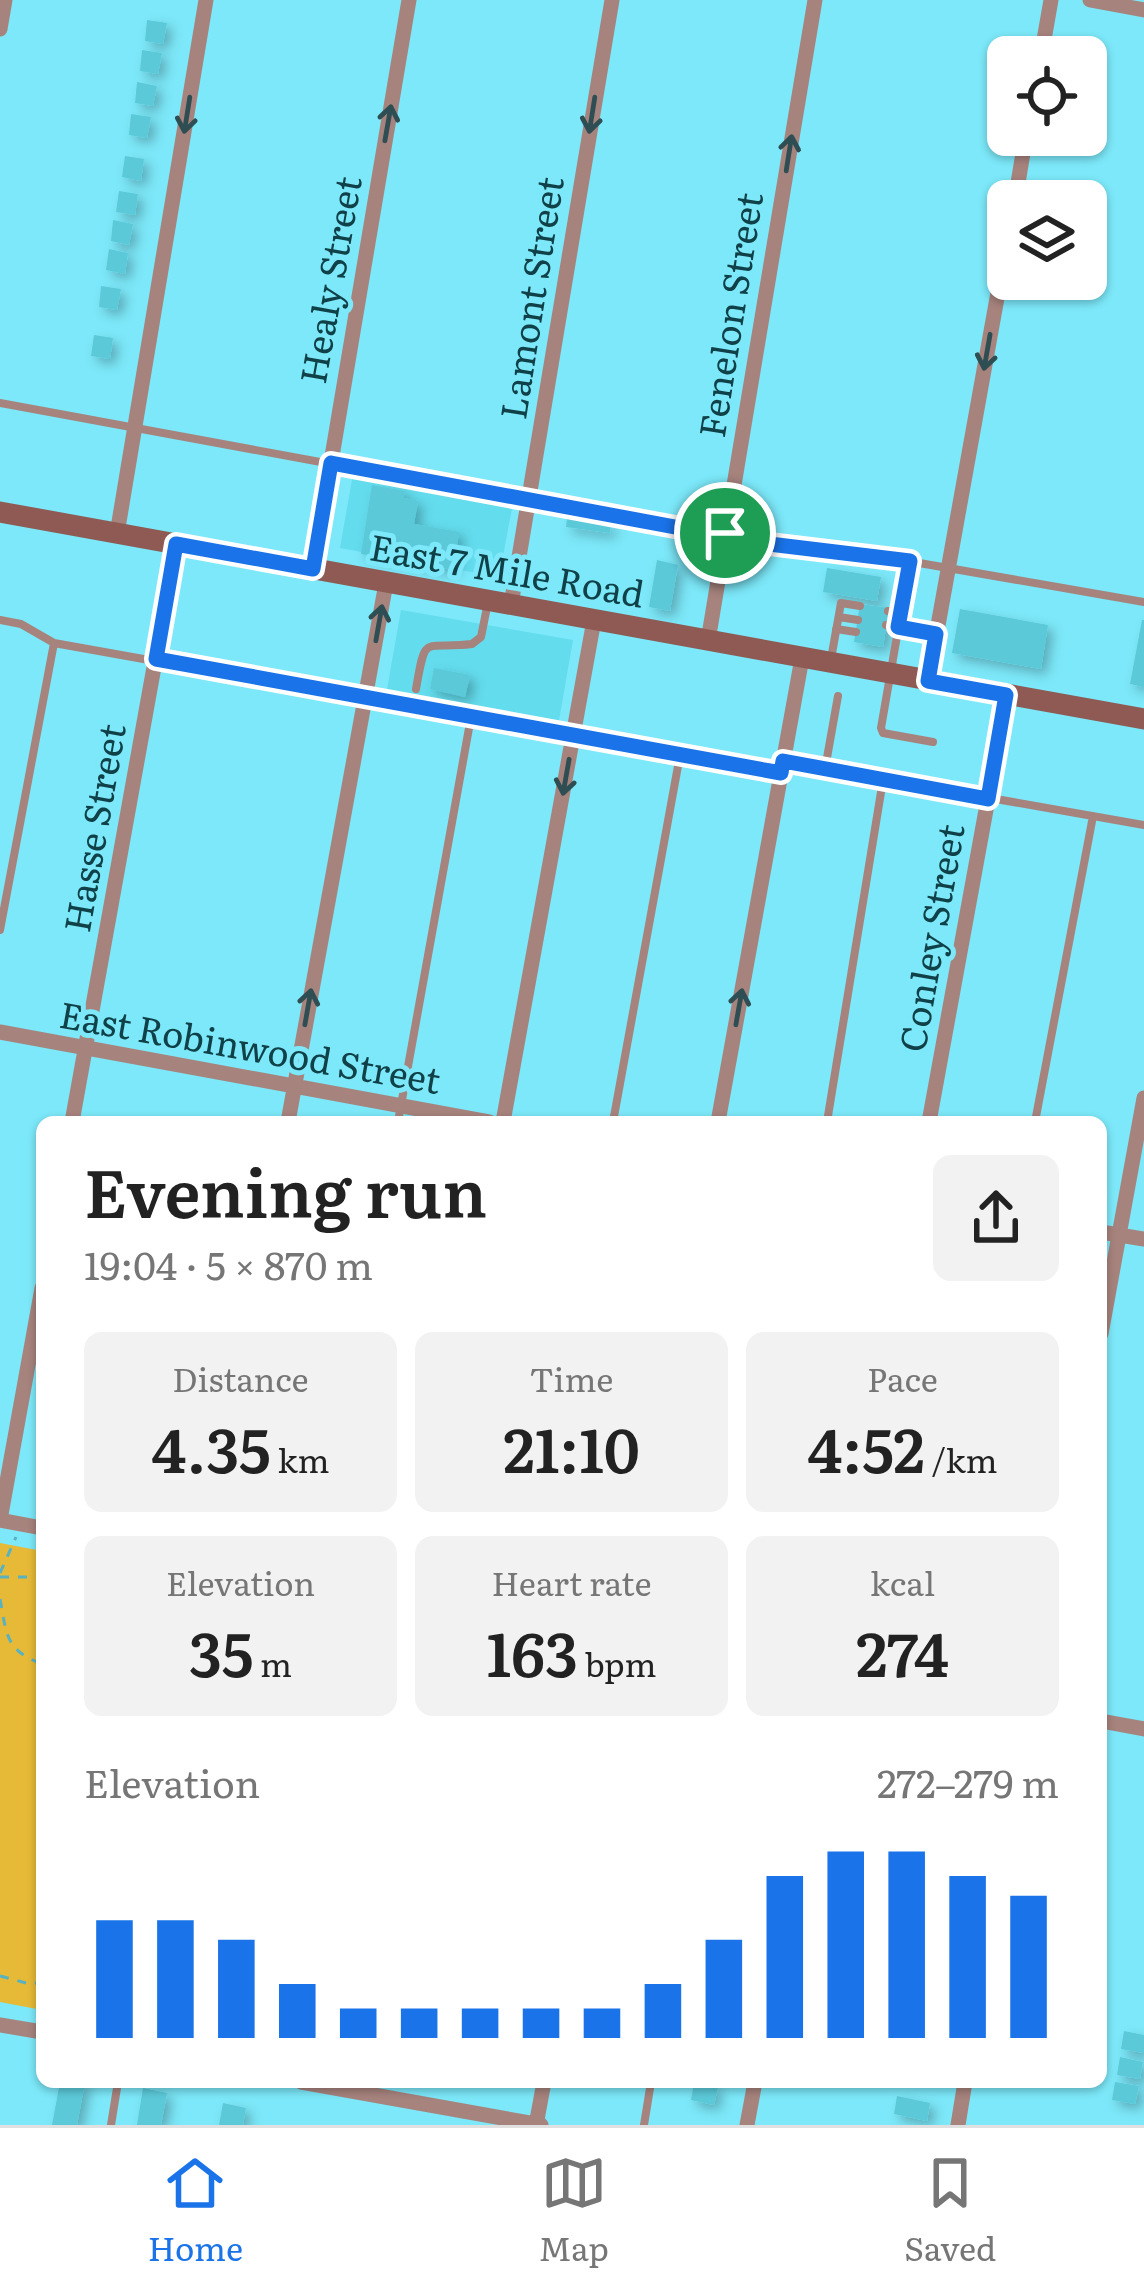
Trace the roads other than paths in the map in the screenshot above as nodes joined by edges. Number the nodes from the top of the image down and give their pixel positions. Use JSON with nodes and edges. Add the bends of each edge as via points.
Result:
{"nodes":[{"id":1,"x":5,"y":0,"type":"edge"},
{"id":2,"x":206,"y":0,"type":"edge"},
{"id":3,"x":409,"y":0,"type":"edge"},
{"id":4,"x":612,"y":0,"type":"edge"},
{"id":5,"x":814,"y":0,"type":"edge"},
{"id":6,"x":1051,"y":0,"type":"edge"},
{"id":7,"x":1090,"y":0,"type":"edge"},
{"id":8,"x":1144,"y":10,"type":"edge"},
{"id":9,"x":0,"y":29,"type":"edge"},
{"id":10,"x":1045,"y":36,"type":"edge"},
{"id":11,"x":997,"y":300,"type":"edge"},
{"id":12,"x":0,"y":403,"type":"edge"},
{"id":13,"x":135,"y":427,"type":"junction"},
{"id":14,"x":331,"y":463,"type":"junction"},
{"id":15,"x":528,"y":499,"type":"junction"},
{"id":16,"x":0,"y":512,"type":"edge"},
{"id":17,"x":725,"y":533,"type":"junction"},
{"id":18,"x":117,"y":534,"type":"junction"},
{"id":19,"x":176,"y":544,"type":"junction"},
{"id":20,"x":910,"y":561,"type":"junction"},
{"id":21,"x":949,"y":567,"type":"junction"},
{"id":22,"x":313,"y":569,"type":"junction"},
{"id":23,"x":386,"y":583,"type":"junction"},
{"id":24,"x":1144,"y":602,"type":"edge"},
{"id":25,"x":499,"y":603,"type":"junction"},
{"id":26,"x":860,"y":606,"type":"dead end"},
{"id":27,"x":888,"y":611,"type":"dead end"},
{"id":28,"x":901,"y":613,"type":"junction"},
{"id":29,"x":839,"y":617,"type":"junction"},
{"id":30,"x":0,"y":620,"type":"edge"},
{"id":31,"x":594,"y":620,"type":"junction"},
{"id":32,"x":857,"y":620,"type":"dead end"},
{"id":33,"x":886,"y":625,"type":"dead end"},
{"id":34,"x":898,"y":627,"type":"junction"},
{"id":35,"x":836,"y":629,"type":"junction"},
{"id":36,"x":856,"y":632,"type":"dead end"},
{"id":37,"x":936,"y":634,"type":"junction"},
{"id":38,"x":884,"y":637,"type":"dead end"},
{"id":39,"x":896,"y":639,"type":"junction"},
{"id":40,"x":708,"y":641,"type":"junction"},
{"id":41,"x":53,"y":643,"type":"junction"},
{"id":42,"x":802,"y":658,"type":"junction"},
{"id":43,"x":156,"y":659,"type":"junction"},
{"id":44,"x":830,"y":663,"type":"junction"},
{"id":45,"x":890,"y":674,"type":"junction"},
{"id":46,"x":928,"y":681,"type":"junction"},
{"id":47,"x":416,"y":689,"type":"dead end"},
{"id":48,"x":1006,"y":695,"type":"junction"},
{"id":49,"x":838,"y":696,"type":"dead end"},
{"id":50,"x":365,"y":697,"type":"junction"},
{"id":51,"x":471,"y":717,"type":"junction"},
{"id":52,"x":1144,"y":719,"type":"edge"},
{"id":53,"x":573,"y":736,"type":"junction"},
{"id":54,"x":933,"y":742,"type":"dead end"},
{"id":55,"x":680,"y":755,"type":"junction"},
{"id":56,"x":782,"y":767,"type":"junction"},
{"id":57,"x":825,"y":769,"type":"junction"},
{"id":58,"x":883,"y":780,"type":"junction"},
{"id":59,"x":988,"y":799,"type":"junction"},
{"id":60,"x":1093,"y":816,"type":"junction"},
{"id":61,"x":1144,"y":825,"type":"edge"},
{"id":62,"x":0,"y":930,"type":"edge"},
{"id":63,"x":0,"y":1032,"type":"edge"},
{"id":64,"x":85,"y":1048,"type":"junction"},
{"id":65,"x":294,"y":1086,"type":"junction"},
{"id":66,"x":1144,"y":1098,"type":"edge"},
{"id":67,"x":400,"y":1114,"type":"edge"},
{"id":68,"x":73,"y":1116,"type":"edge"},
{"id":69,"x":289,"y":1116,"type":"edge"},
{"id":70,"x":504,"y":1116,"type":"edge"},
{"id":71,"x":614,"y":1116,"type":"edge"},
{"id":72,"x":719,"y":1116,"type":"edge"},
{"id":73,"x":827,"y":1116,"type":"edge"},
{"id":74,"x":930,"y":1116,"type":"edge"},
{"id":75,"x":1036,"y":1116,"type":"edge"},
{"id":76,"x":1107,"y":1233,"type":"edge"},
{"id":77,"x":1119,"y":1235,"type":"junction"},
{"id":78,"x":1144,"y":1239,"type":"edge"},
{"id":79,"x":1107,"y":1301,"type":"edge"},
{"id":80,"x":36,"y":1321,"type":"edge"},
{"id":81,"x":0,"y":1520,"type":"edge"},
{"id":82,"x":36,"y":1527,"type":"edge"},
{"id":83,"x":1107,"y":1722,"type":"edge"},
{"id":84,"x":1144,"y":1729,"type":"edge"},
{"id":85,"x":0,"y":2024,"type":"edge"},
{"id":86,"x":36,"y":2031,"type":"edge"},
{"id":87,"x":117,"y":2088,"type":"edge"},
{"id":88,"x":334,"y":2088,"type":"edge"},
{"id":89,"x":543,"y":2088,"type":"edge"},
{"id":90,"x":650,"y":2088,"type":"edge"},
{"id":91,"x":753,"y":2088,"type":"edge"},
{"id":92,"x":964,"y":2088,"type":"edge"},
{"id":93,"x":111,"y":2125,"type":"edge"},
{"id":94,"x":538,"y":2125,"type":"edge"},
{"id":95,"x":644,"y":2125,"type":"edge"},
{"id":96,"x":747,"y":2125,"type":"edge"},
{"id":97,"x":958,"y":2125,"type":"edge"}],
"edges":[{"from":1,"to":9,"type":"street"},
{"from":2,"to":13,"type":"street","one_way":true},
{"from":14,"to":3,"type":"street","name":"Healy Street","one_way":true},
{"from":4,"to":15,"type":"street","name":"Lamont Street","one_way":true},
{"from":17,"to":5,"type":"street","name":"Fenelon Street","one_way":true},
{"from":6,"to":10,"type":"street"},
{"from":7,"to":8,"type":"street"},
{"from":11,"to":21,"type":"street","one_way":true},
{"from":12,"to":13,"type":"lane"},
{"from":13,"to":14,"type":"lane"},
{"from":13,"to":18,"type":"street"},
{"from":14,"to":15,"type":"lane"},
{"from":14,"to":22,"type":"street","name":"Healy Street"},
{"from":15,"to":17,"type":"lane"},
{"from":15,"to":25,"type":"street","name":"Lamont Street"},
{"from":16,"to":18,"type":"street","name":"East 7 Mile Road"},
{"from":17,"to":20,"type":"lane"},
{"from":17,"to":40,"type":"street","name":"Fenelon Street"},
{"from":18,"to":19,"type":"street","name":"East 7 Mile Road"},
{"from":19,"to":22,"type":"street","name":"East 7 Mile Road"},
{"from":19,"to":43,"type":"street","name":"Hasse Street"},
{"from":20,"to":21,"type":"lane"},
{"from":20,"to":28,"type":"lane"},
{"from":21,"to":24,"type":"lane"},
{"from":21,"to":37,"type":"street"},
{"from":22,"to":23,"type":"street","name":"East 7 Mile Road"},
{"from":23,"to":25,"type":"street","name":"East 7 Mile Road"},
{"from":50,"to":23,"type":"street","one_way":true},
{"from":25,"to":31,"type":"street","name":"East 7 Mile Road"},
{"from":25,"to":47,"type":"lane","via":[[472,644],[425,649]]},
{"from":26,"to":29,"type":"lane","via":[[841,603]]},
{"from":27,"to":28,"type":"lane"},
{"from":28,"to":34,"type":"lane"},
{"from":29,"to":32,"type":"lane"},
{"from":29,"to":35,"type":"lane"},
{"from":30,"to":41,"type":"lane"},
{"from":31,"to":40,"type":"street","name":"East 7 Mile Road"},
{"from":31,"to":53,"type":"street"},
{"from":33,"to":34,"type":"lane"},
{"from":34,"to":37,"type":"lane"},
{"from":34,"to":39,"type":"lane"},
{"from":35,"to":36,"type":"lane"},
{"from":35,"to":44,"type":"lane"},
{"from":37,"to":46,"type":"street"},
{"from":38,"to":39,"type":"lane"},
{"from":39,"to":45,"type":"lane"},
{"from":40,"to":42,"type":"street","name":"East 7 Mile Road"},
{"from":41,"to":43,"type":"lane"},
{"from":41,"to":62,"type":"lane"},
{"from":42,"to":44,"type":"street","name":"East 7 Mile Road"},
{"from":42,"to":56,"type":"street"},
{"from":43,"to":50,"type":"lane"},
{"from":43,"to":64,"type":"street","name":"Hasse Street"},
{"from":44,"to":45,"type":"street","name":"East 7 Mile Road"},
{"from":45,"to":46,"type":"street","name":"East 7 Mile Road"},
{"from":45,"to":54,"type":"lane","via":[[881,731]]},
{"from":46,"to":48,"type":"street","name":"East 7 Mile Road"},
{"from":48,"to":52,"type":"street","name":"East 7 Mile Road"},
{"from":48,"to":59,"type":"street","name":"Conley Street"},
{"from":49,"to":57,"type":"lane"},
{"from":50,"to":51,"type":"lane"},
{"from":65,"to":50,"type":"street","one_way":true},
{"from":51,"to":53,"type":"lane"},
{"from":51,"to":67,"type":"lane"},
{"from":53,"to":55,"type":"lane"},
{"from":53,"to":70,"type":"street","one_way":true},
{"from":55,"to":56,"type":"lane"},
{"from":55,"to":71,"type":"lane"},
{"from":56,"to":57,"type":"lane"},
{"from":72,"to":56,"type":"street","one_way":true},
{"from":57,"to":58,"type":"lane"},
{"from":58,"to":59,"type":"lane"},
{"from":58,"to":73,"type":"lane"},
{"from":59,"to":60,"type":"lane"},
{"from":59,"to":74,"type":"street","name":"Conley Street"},
{"from":60,"to":61,"type":"lane"},
{"from":60,"to":75,"type":"lane"},
{"from":63,"to":64,"type":"street","name":"East Robinwood Street"},
{"from":64,"to":65,"type":"street","name":"East Robinwood Street"},
{"from":64,"to":68,"type":"street","name":"Hasse Street"},
{"from":65,"to":67,"type":"street","name":"East Robinwood Street"},
{"from":65,"to":69,"type":"street"},
{"from":66,"to":77,"type":"street"},
{"from":76,"to":77,"type":"street"},
{"from":77,"to":78,"type":"street"},
{"from":77,"to":79,"type":"street"},
{"from":80,"to":81,"type":"street"},
{"from":81,"to":82,"type":"street"},
{"from":83,"to":84,"type":"street"},
{"from":85,"to":86,"type":"street"},
{"from":87,"to":93,"type":"lane"},
{"from":88,"to":94,"type":"street"},
{"from":89,"to":94,"type":"street"},
{"from":90,"to":95,"type":"lane"},
{"from":91,"to":96,"type":"street"},
{"from":92,"to":97,"type":"street"}]}
